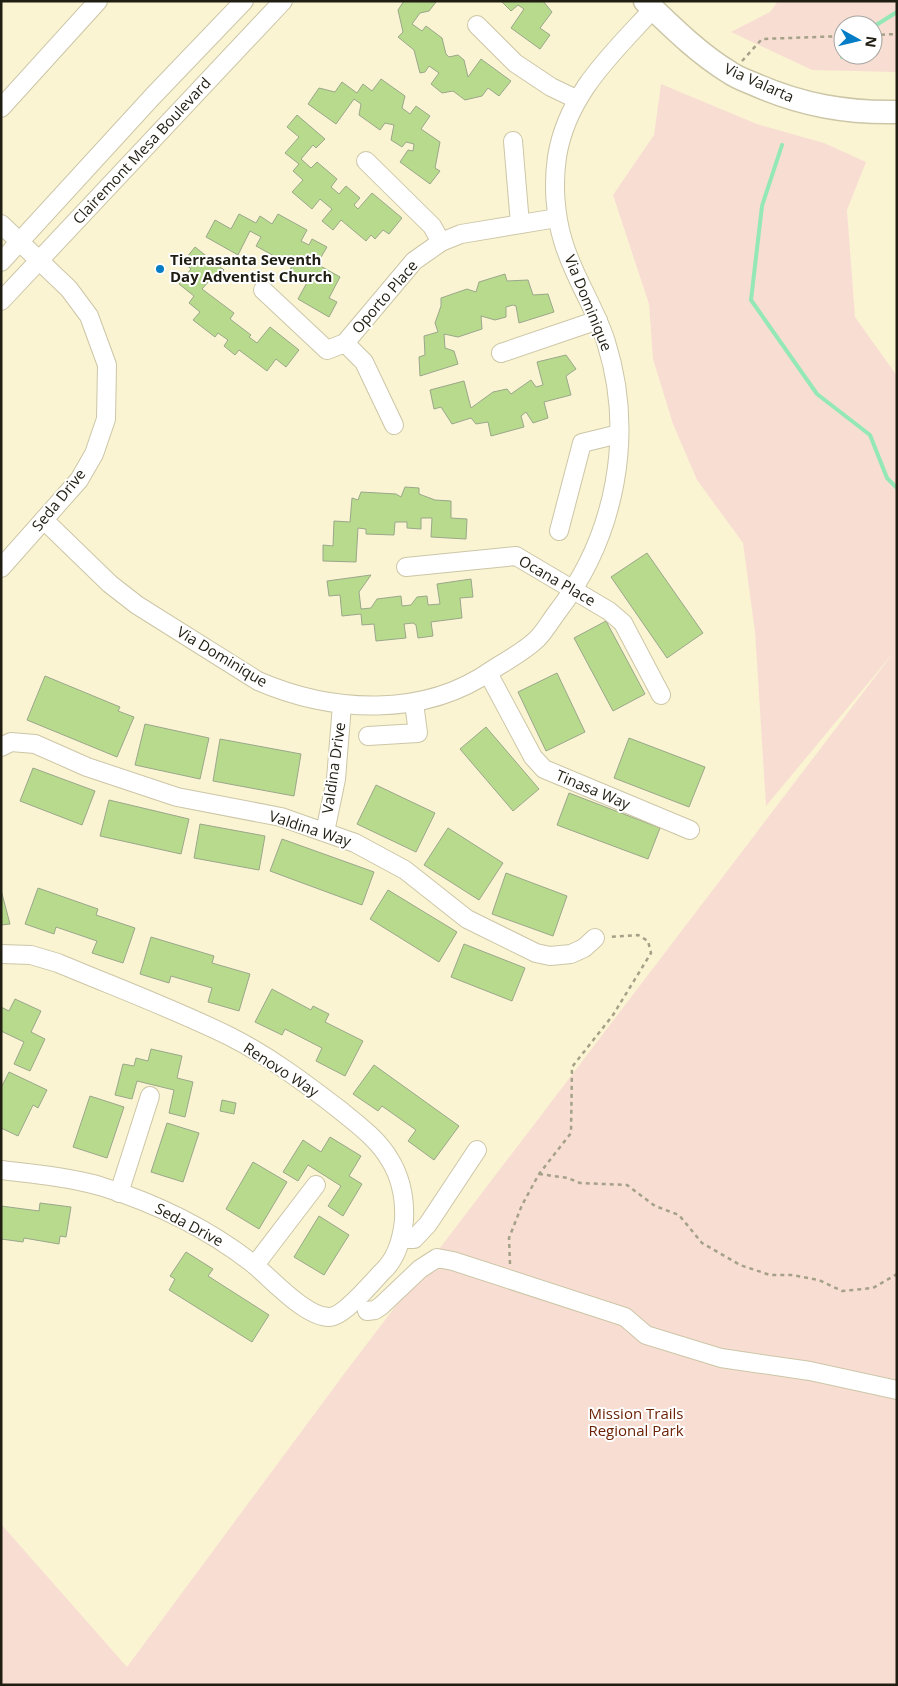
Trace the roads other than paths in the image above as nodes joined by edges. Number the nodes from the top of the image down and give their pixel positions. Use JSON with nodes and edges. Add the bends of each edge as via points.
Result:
{"nodes":[{"id":1,"x":98,"y":1,"type":"edge"},
{"id":2,"x":244,"y":1,"type":"edge"},
{"id":3,"x":283,"y":1,"type":"edge"},
{"id":4,"x":647,"y":3,"type":"edge"},
{"id":5,"x":477,"y":25,"type":"dead end"},
{"id":6,"x":576,"y":99,"type":"junction"},
{"id":7,"x":1,"y":108,"type":"edge"},
{"id":8,"x":897,"y":112,"type":"edge"},
{"id":9,"x":513,"y":141,"type":"dead end"},
{"id":10,"x":366,"y":161,"type":"dead end"},
{"id":11,"x":557,"y":218,"type":"junction"},
{"id":12,"x":1,"y":224,"type":"edge"},
{"id":13,"x":520,"y":224,"type":"junction"},
{"id":14,"x":20,"y":242,"type":"junction"},
{"id":15,"x":441,"y":242,"type":"junction"},
{"id":16,"x":40,"y":261,"type":"junction"},
{"id":17,"x":1,"y":262,"type":"edge"},
{"id":18,"x":263,"y":290,"type":"dead end"},
{"id":19,"x":1,"y":301,"type":"edge"},
{"id":20,"x":598,"y":320,"type":"junction"},
{"id":21,"x":345,"y":344,"type":"junction"},
{"id":22,"x":501,"y":353,"type":"dead end"},
{"id":23,"x":394,"y":425,"type":"dead end"},
{"id":24,"x":619,"y":434,"type":"junction"},
{"id":25,"x":44,"y":520,"type":"junction"},
{"id":26,"x":559,"y":531,"type":"dead end"},
{"id":27,"x":406,"y":567,"type":"dead end"},
{"id":28,"x":1,"y":568,"type":"edge"},
{"id":29,"x":574,"y":590,"type":"junction"},
{"id":30,"x":488,"y":673,"type":"junction"},
{"id":31,"x":661,"y":695,"type":"dead end"},
{"id":32,"x":414,"y":703,"type":"junction"},
{"id":33,"x":342,"y":705,"type":"junction"},
{"id":34,"x":368,"y":736,"type":"dead end"},
{"id":35,"x":1,"y":747,"type":"edge"},
{"id":36,"x":690,"y":830,"type":"dead end"},
{"id":37,"x":325,"y":832,"type":"junction"},
{"id":38,"x":595,"y":938,"type":"road end"},
{"id":39,"x":1,"y":954,"type":"edge"},
{"id":40,"x":150,"y":1096,"type":"dead end"},
{"id":41,"x":477,"y":1150,"type":"dead end"},
{"id":42,"x":1,"y":1170,"type":"edge"},
{"id":43,"x":316,"y":1185,"type":"dead end"},
{"id":44,"x":119,"y":1193,"type":"junction"},
{"id":45,"x":401,"y":1239,"type":"junction"},
{"id":46,"x":255,"y":1265,"type":"junction"},
{"id":47,"x":351,"y":1303,"type":"joint"},
{"id":48,"x":367,"y":1311,"type":"dead end"},
{"id":49,"x":897,"y":1390,"type":"edge"}],
"edges":[{"from":1,"to":7,"type":"street"},
{"from":2,"to":14,"type":"street","name":"Clairemont Mesa Boulevard"},
{"from":3,"to":16,"type":"street","name":"Clairemont Mesa Boulevard"},
{"from":4,"to":6,"type":"street","name":"Via Dominique"},
{"from":4,"to":8,"type":"main road","name":"Via Valarta","via":[[702,54],[730,73],[789,99],[868,112]]},
{"from":5,"to":6,"type":"street","via":[[515,63]]},
{"from":6,"to":11,"type":"street","name":"Via Dominique","via":[[557,157]]},
{"from":9,"to":13,"type":"street"},
{"from":10,"to":15,"type":"street","via":[[432,226]]},
{"from":11,"to":13,"type":"street","name":"Oporto Place"},
{"from":11,"to":20,"type":"street","name":"Via Dominique","via":[[563,243]]},
{"from":12,"to":14,"type":"street","name":"Seda Drive"},
{"from":13,"to":15,"type":"street","name":"Oporto Place","via":[[461,234]]},
{"from":14,"to":16,"type":"street","name":"Seda Drive"},
{"from":14,"to":17,"type":"street","name":"Clairemont Mesa Boulevard"},
{"from":15,"to":21,"type":"street","name":"Oporto Place","via":[[414,261]]},
{"from":16,"to":19,"type":"street","name":"Clairemont Mesa Boulevard"},
{"from":16,"to":25,"type":"street","name":"Seda Drive","via":[[70,289],[89,316],[107,365],[106,419],[94,454],[79,480]]},
{"from":18,"to":21,"type":"street","name":"Oporto Place","via":[[327,350]]},
{"from":20,"to":22,"type":"street"},
{"from":20,"to":24,"type":"street","name":"Via Dominique","via":[[614,372]]},
{"from":21,"to":23,"type":"street","via":[[364,362]]},
{"from":24,"to":26,"type":"street","via":[[582,443]]},
{"from":24,"to":29,"type":"street","name":"Via Dominique","via":[[608,512],[596,549]]},
{"from":25,"to":28,"type":"street","name":"Seda Drive"},
{"from":25,"to":33,"type":"street","name":"Via Dominique","via":[[110,584],[137,605],[258,681],[278,690]]},
{"from":27,"to":29,"type":"street","name":"Ocana Place","via":[[516,556]]},
{"from":29,"to":30,"type":"street","name":"Via Dominique","via":[[536,640]]},
{"from":29,"to":31,"type":"street","name":"Ocana Place","via":[[623,623]]},
{"from":30,"to":32,"type":"street","name":"Via Dominique","via":[[455,690]]},
{"from":30,"to":36,"type":"street","name":"Tinasa Way","via":[[533,757],[544,769]]},
{"from":32,"to":33,"type":"street","name":"Via Dominique"},
{"from":32,"to":34,"type":"street","via":[[418,733]]},
{"from":33,"to":37,"type":"street","name":"Valdina Drive","via":[[336,779]]},
{"from":35,"to":37,"type":"street","name":"Valdina Way","via":[[11,742],[35,744],[87,767],[177,797],[282,817]]},
{"from":37,"to":38,"type":"street","name":"Valdina Way","via":[[355,843],[405,870],[467,920],[536,953],[550,956],[571,954]]},
{"from":39,"to":45,"type":"street","name":"Renovo Way","via":[[31,954],[58,963],[230,1036],[301,1080],[370,1135],[390,1160],[403,1198]]},
{"from":40,"to":44,"type":"street"},
{"from":41,"to":45,"type":"street","via":[[428,1224],[414,1239]]},
{"from":42,"to":44,"type":"street","name":"Seda Drive","via":[[66,1179]]},
{"from":43,"to":46,"type":"street"},
{"from":44,"to":46,"type":"street","name":"Seda Drive","via":[[171,1212]]},
{"from":45,"to":47,"type":"street","name":"Renovo Way","via":[[390,1265]]},
{"from":46,"to":47,"type":"street","name":"Seda Drive","via":[[312,1313],[334,1316]]},
{"from":48,"to":49,"type":"street","via":[[381,1306],[420,1269],[437,1258],[625,1317],[646,1335],[721,1358],[810,1371]]}]}
